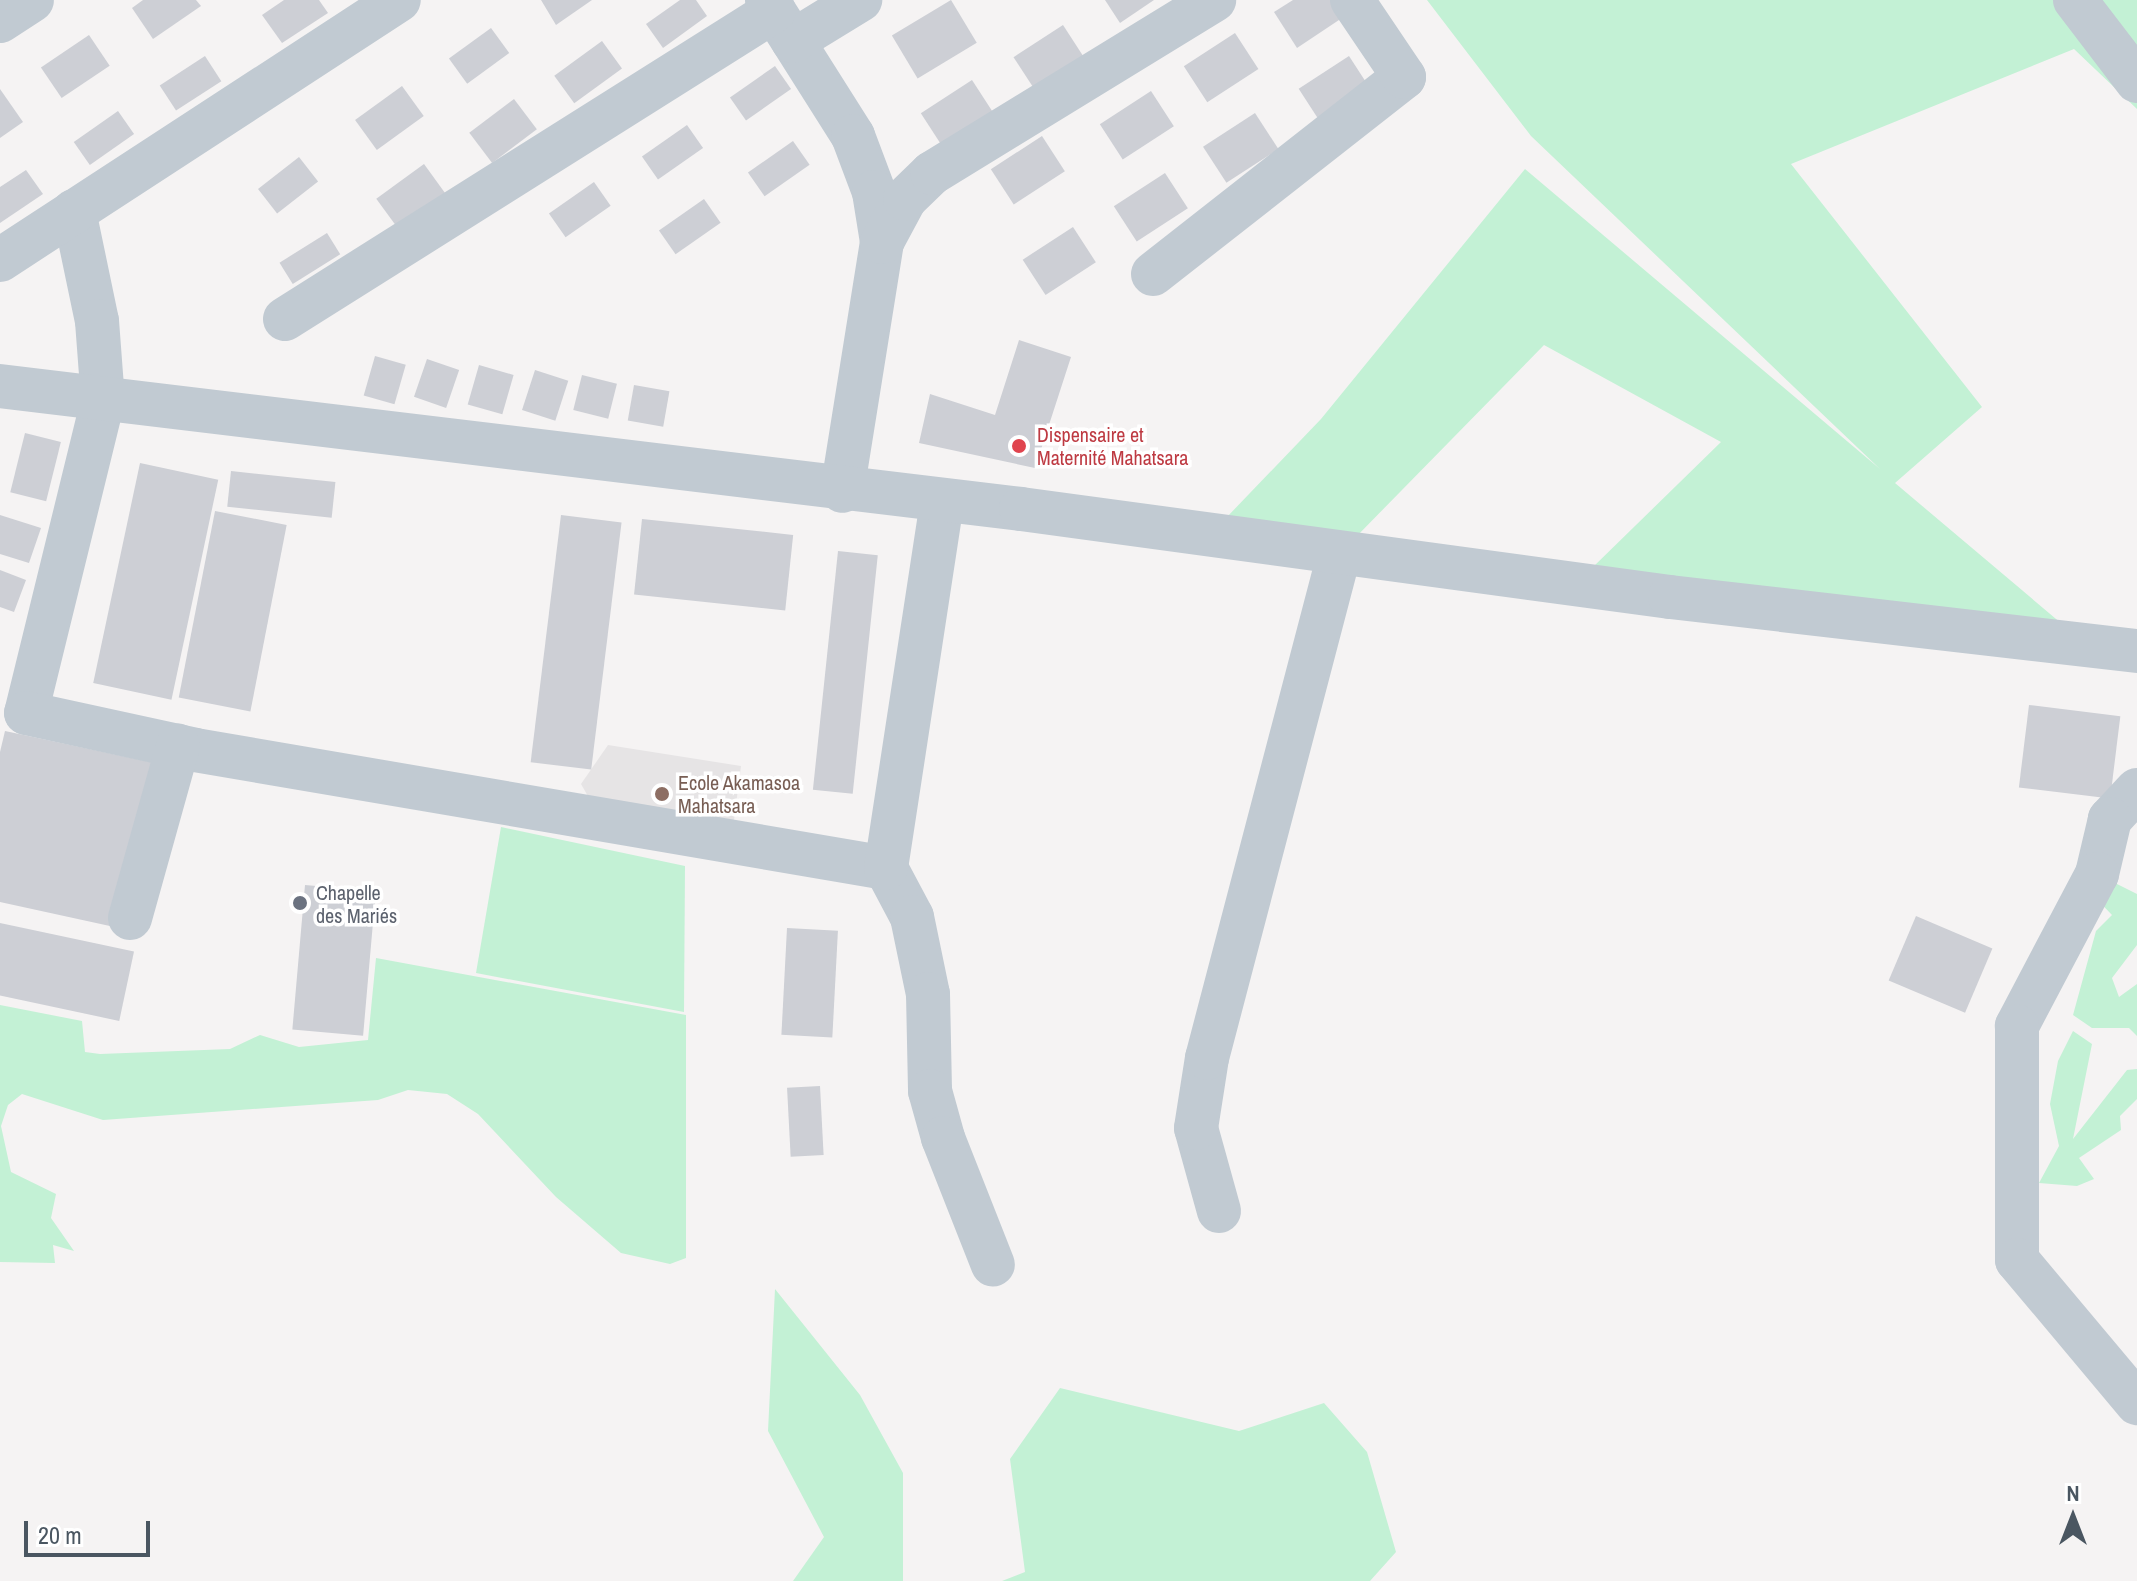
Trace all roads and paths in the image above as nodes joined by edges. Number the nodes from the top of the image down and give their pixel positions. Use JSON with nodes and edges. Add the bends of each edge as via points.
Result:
{"nodes":[{"id":1,"x":32,"y":0,"type":"edge"},
{"id":2,"x":399,"y":0,"type":"edge"},
{"id":3,"x":860,"y":0,"type":"edge"},
{"id":4,"x":1214,"y":0,"type":"edge"},
{"id":5,"x":1352,"y":0,"type":"edge"},
{"id":6,"x":2075,"y":0,"type":"edge"},
{"id":7,"x":778,"y":17,"type":"edge"},
{"id":8,"x":0,"y":21,"type":"edge"},
{"id":9,"x":2137,"y":81,"type":"edge"},
{"id":10,"x":74,"y":211,"type":"junction"},
{"id":11,"x":882,"y":242,"type":"junction"},
{"id":12,"x":0,"y":260,"type":"edge"},
{"id":13,"x":1153,"y":274,"type":"dead end"},
{"id":14,"x":285,"y":319,"type":"dead end"},
{"id":15,"x":0,"y":386,"type":"edge"},
{"id":16,"x":103,"y":400,"type":"junction"},
{"id":17,"x":842,"y":491,"type":"junction"},
{"id":18,"x":942,"y":500,"type":"junction"},
{"id":19,"x":1339,"y":555,"type":"junction"},
{"id":20,"x":2137,"y":651,"type":"edge"},
{"id":21,"x":13,"y":711,"type":"edge"},
{"id":22,"x":178,"y":746,"type":"junction"},
{"id":23,"x":2137,"y":790,"type":"edge"},
{"id":24,"x":886,"y":868,"type":"junction"},
{"id":25,"x":130,"y":918,"type":"dead end"},
{"id":26,"x":1219,"y":1211,"type":"dead end"},
{"id":27,"x":993,"y":1265,"type":"dead end"},
{"id":28,"x":2137,"y":1403,"type":"edge"}],
"edges":[{"from":1,"to":8,"type":"street"},
{"from":2,"to":10,"type":"street"},
{"from":3,"to":7,"type":"street"},
{"from":4,"to":11,"type":"street","via":[[932,173],[905,199]]},
{"from":5,"to":13,"type":"street","via":[[1404,77]]},
{"from":6,"to":9,"type":"street"},
{"from":7,"to":11,"type":"street","via":[[853,136],[874,192]]},
{"from":7,"to":14,"type":"street"},
{"from":10,"to":12,"type":"street"},
{"from":10,"to":16,"type":"street","via":[[97,321]]},
{"from":11,"to":17,"type":"street"},
{"from":15,"to":16,"type":"street"},
{"from":16,"to":17,"type":"street"},
{"from":16,"to":21,"type":"street"},
{"from":17,"to":18,"type":"street"},
{"from":18,"to":19,"type":"street"},
{"from":18,"to":24,"type":"street"},
{"from":19,"to":20,"type":"street"},
{"from":19,"to":26,"type":"street","via":[[1207,1058],[1196,1128]]},
{"from":21,"to":22,"type":"street"},
{"from":22,"to":24,"type":"street"},
{"from":22,"to":25,"type":"street"},
{"from":23,"to":28,"type":"street","via":[[2110,819],[2097,874],[2017,1026],[2017,1260]]},
{"from":24,"to":27,"type":"street","via":[[912,917],[928,994],[930,1091]]}]}
